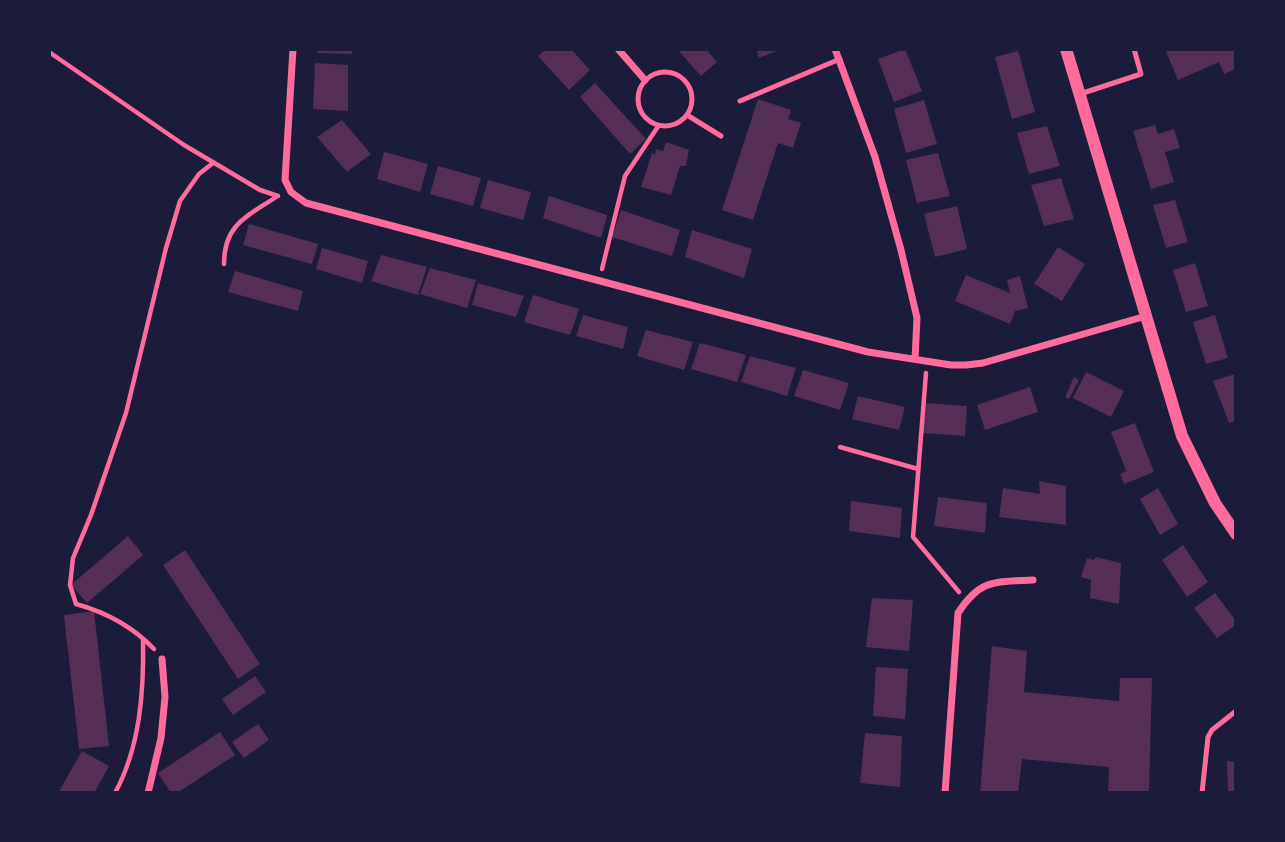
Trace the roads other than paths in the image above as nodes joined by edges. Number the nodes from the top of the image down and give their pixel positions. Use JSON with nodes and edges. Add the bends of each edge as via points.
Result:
{"nodes":[{"id":1,"x":293,"y":49,"type":"edge"},
{"id":2,"x":618,"y":49,"type":"edge"},
{"id":3,"x":835,"y":49,"type":"edge"},
{"id":4,"x":1066,"y":49,"type":"edge"},
{"id":5,"x":1133,"y":49,"type":"edge"},
{"id":6,"x":839,"y":59,"type":"junction"},
{"id":7,"x":645,"y":80,"type":"junction"},
{"id":8,"x":1080,"y":94,"type":"junction"},
{"id":9,"x":740,"y":101,"type":"dead end"},
{"id":10,"x":687,"y":115,"type":"junction"},
{"id":11,"x":721,"y":136,"type":"dead end"},
{"id":12,"x":1146,"y":316,"type":"junction"},
{"id":13,"x":915,"y":359,"type":"junction"},
{"id":14,"x":1236,"y":534,"type":"edge"},
{"id":15,"x":1033,"y":580,"type":"dead end"},
{"id":16,"x":162,"y":659,"type":"road end"},
{"id":17,"x":1236,"y":711,"type":"edge"},
{"id":18,"x":148,"y":793,"type":"edge"},
{"id":19,"x":945,"y":793,"type":"edge"},
{"id":20,"x":1202,"y":793,"type":"edge"}],
"edges":[{"from":1,"to":13,"type":"street","via":[[285,180],[291,192],[306,203],[868,352]]},
{"from":2,"to":7,"type":"street"},
{"from":3,"to":6,"type":"street"},
{"from":4,"to":8,"type":"street"},
{"from":5,"to":8,"type":"lane","via":[[1141,74]]},
{"from":6,"to":9,"type":"lane"},
{"from":6,"to":13,"type":"street","via":[[875,157],[901,250],[917,318]]},
{"from":7,"to":10,"type":"lane","via":[[660,72],[684,79],[692,94]]},
{"from":7,"to":10,"type":"lane","via":[[639,106],[650,121],[677,123]]},
{"from":8,"to":12,"type":"street"},
{"from":10,"to":11,"type":"lane"},
{"from":12,"to":13,"type":"street","via":[[983,363]]},
{"from":12,"to":14,"type":"street","via":[[1182,436]]},
{"from":15,"to":19,"type":"street","via":[[981,587],[958,613]]},
{"from":16,"to":18,"type":"street","via":[[161,738]]},
{"from":17,"to":20,"type":"lane","via":[[1208,737]]}]}
